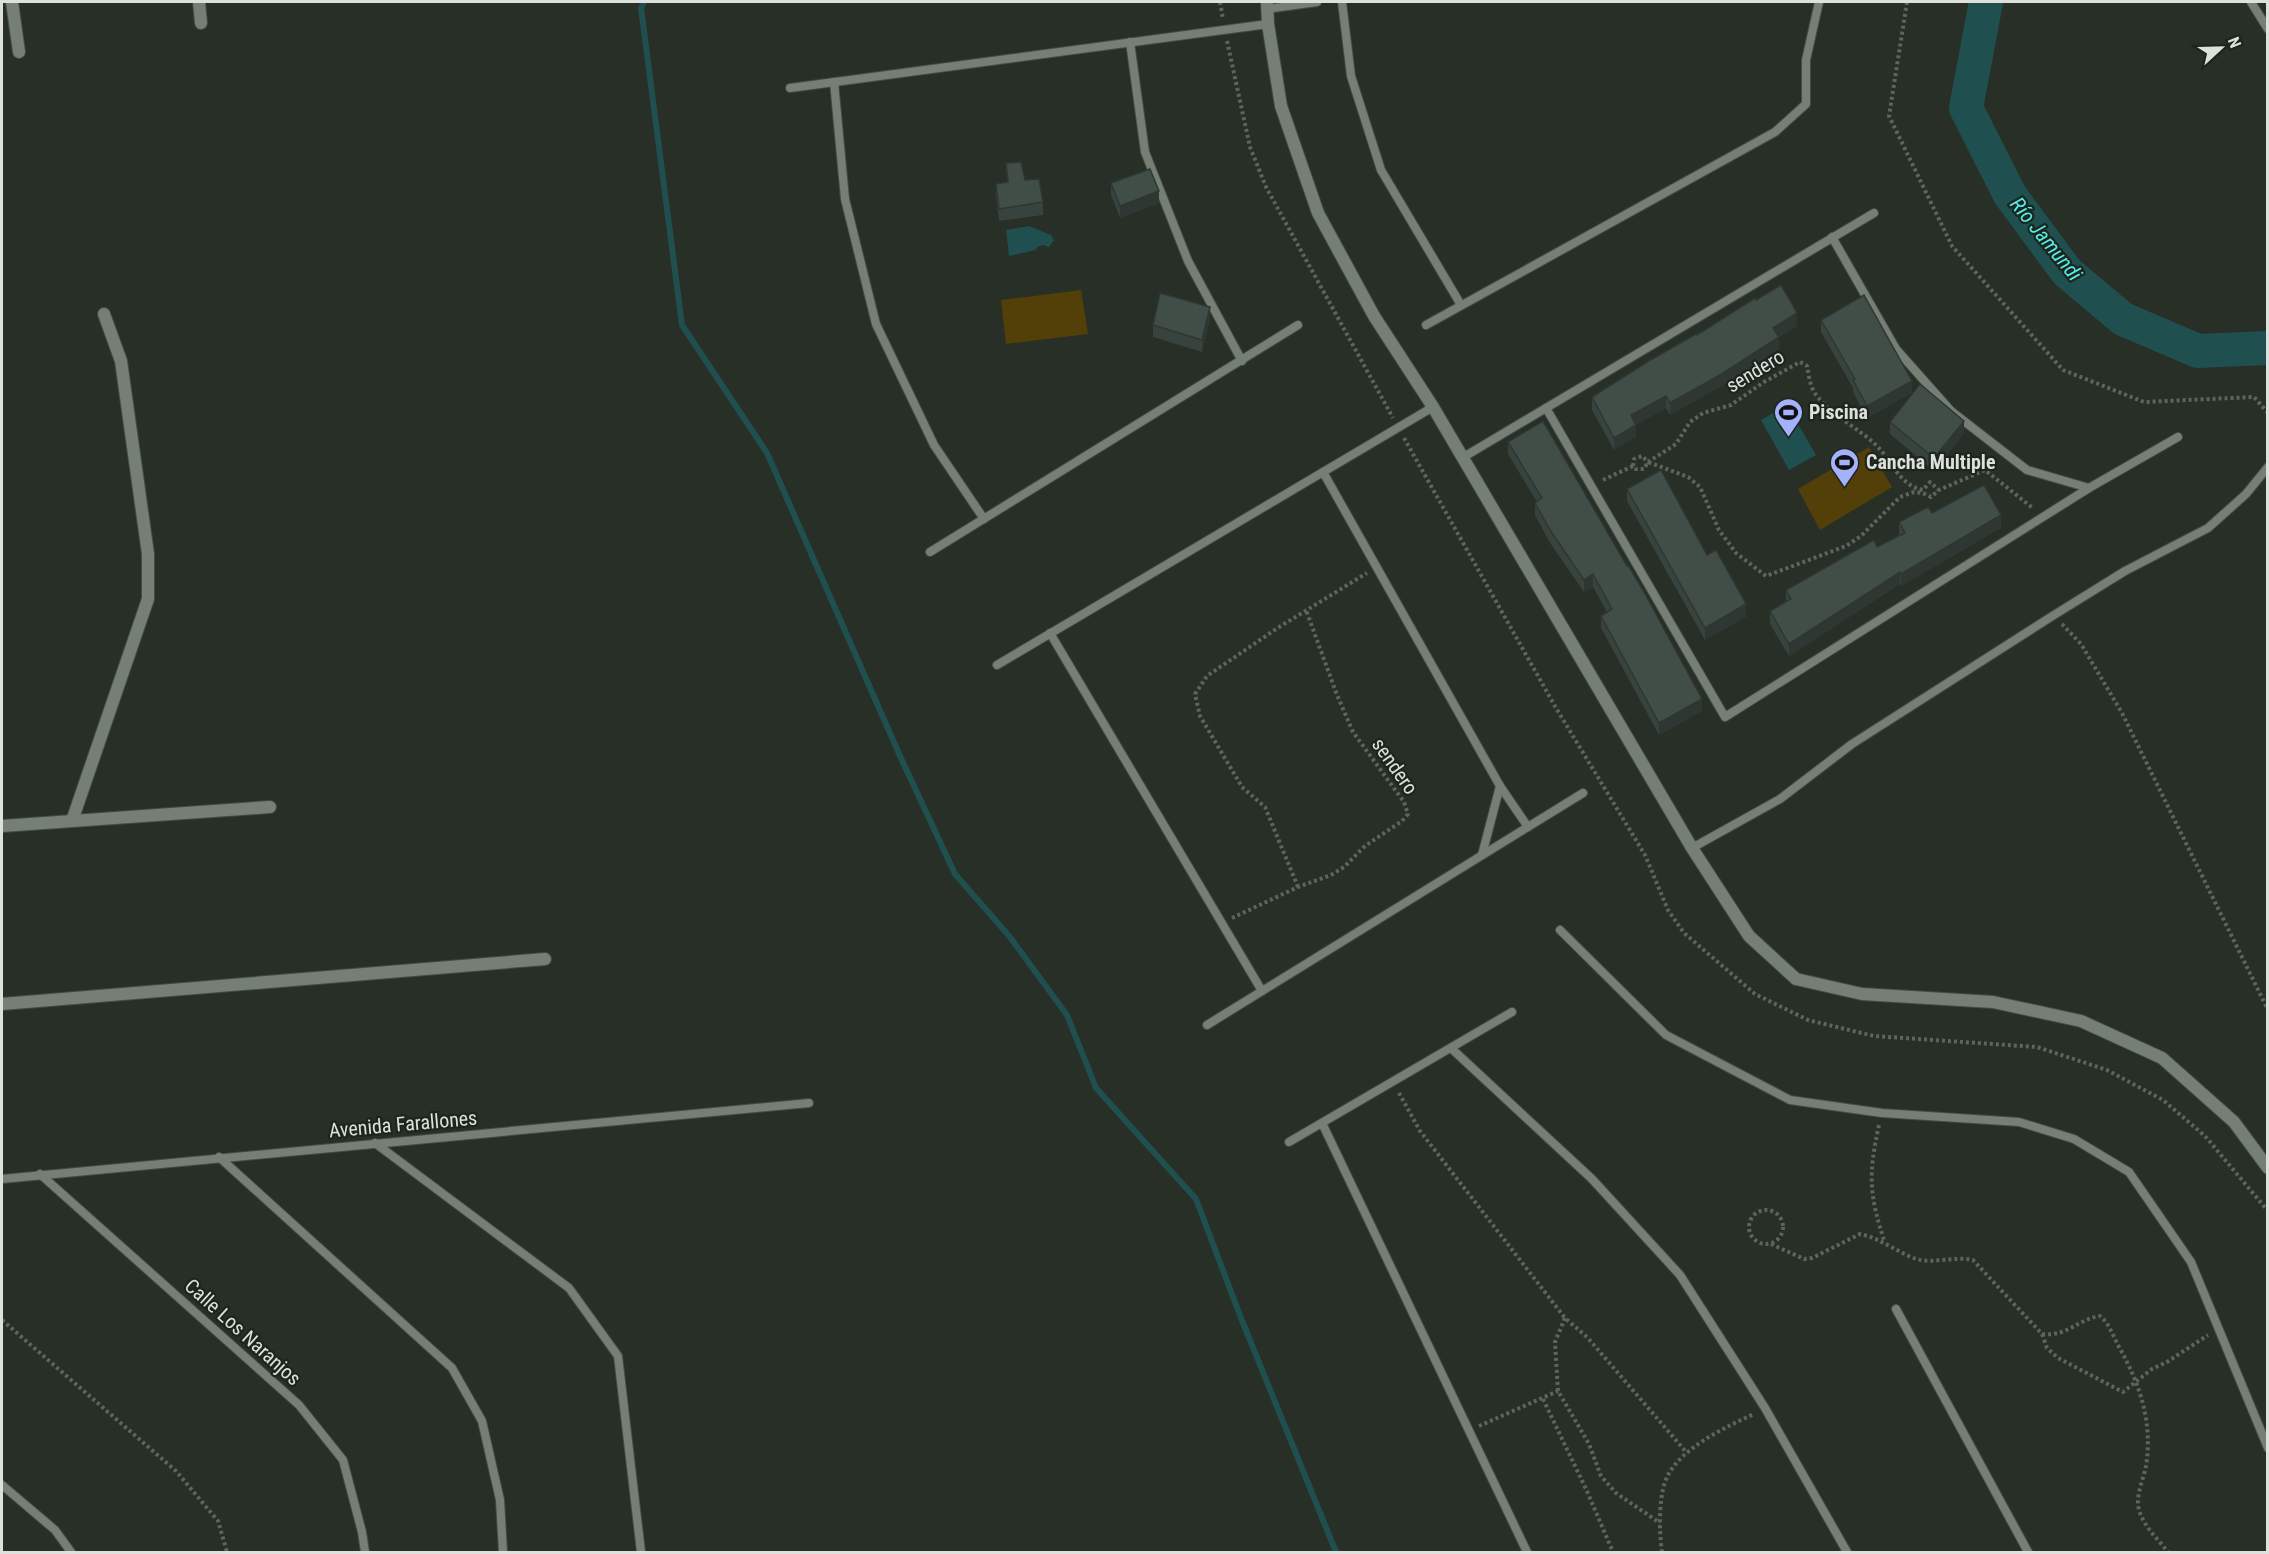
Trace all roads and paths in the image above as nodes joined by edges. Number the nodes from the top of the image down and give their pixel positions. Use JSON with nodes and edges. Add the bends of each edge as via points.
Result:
{"nodes":[{"id":1,"x":12,"y":2,"type":"edge"},
{"id":2,"x":199,"y":2,"type":"edge"},
{"id":3,"x":1220,"y":2,"type":"edge"},
{"id":4,"x":1317,"y":2,"type":"edge"},
{"id":5,"x":1342,"y":2,"type":"edge"},
{"id":6,"x":1819,"y":2,"type":"edge"},
{"id":7,"x":1907,"y":2,"type":"edge"},
{"id":8,"x":2251,"y":2,"type":"edge"},
{"id":9,"x":1267,"y":5,"type":"edge"},
{"id":10,"x":201,"y":23,"type":"dead end"},
{"id":11,"x":1268,"y":24,"type":"junction"},
{"id":12,"x":2268,"y":29,"type":"edge"},
{"id":13,"x":1225,"y":30,"type":"junction"},
{"id":14,"x":1130,"y":42,"type":"junction"},
{"id":15,"x":18,"y":52,"type":"dead end"},
{"id":16,"x":834,"y":82,"type":"junction"},
{"id":17,"x":790,"y":88,"type":"dead end"},
{"id":18,"x":1874,"y":213,"type":"dead end"},
{"id":19,"x":1832,"y":237,"type":"junction"},
{"id":20,"x":1461,"y":305,"type":"junction"},
{"id":21,"x":104,"y":314,"type":"dead end"},
{"id":22,"x":1298,"y":325,"type":"dead end"},
{"id":23,"x":1426,"y":325,"type":"dead end"},
{"id":24,"x":1242,"y":361,"type":"junction"},
{"id":25,"x":1433,"y":407,"type":"junction"},
{"id":26,"x":1546,"y":408,"type":"junction"},
{"id":27,"x":2268,"y":413,"type":"edge"},
{"id":28,"x":1398,"y":427,"type":"junction"},
{"id":29,"x":2178,"y":436,"type":"dead end"},
{"id":30,"x":1462,"y":458,"type":"junction"},
{"id":31,"x":1648,"y":462,"type":"junction"},
{"id":32,"x":1633,"y":466,"type":"junction"},
{"id":33,"x":2268,"y":467,"type":"edge"},
{"id":34,"x":1323,"y":472,"type":"junction"},
{"id":35,"x":1591,"y":485,"type":"junction"},
{"id":36,"x":2089,"y":488,"type":"junction"},
{"id":37,"x":1939,"y":490,"type":"junction"},
{"id":38,"x":2043,"y":516,"type":"junction"},
{"id":39,"x":984,"y":519,"type":"junction"},
{"id":40,"x":930,"y":552,"type":"dead end"},
{"id":41,"x":1378,"y":567,"type":"junction"},
{"id":42,"x":1306,"y":610,"type":"junction"},
{"id":43,"x":2054,"y":615,"type":"junction"},
{"id":44,"x":1050,"y":633,"type":"junction"},
{"id":45,"x":997,"y":665,"type":"dead end"},
{"id":46,"x":1500,"y":786,"type":"junction"},
{"id":47,"x":1583,"y":793,"type":"dead end"},
{"id":48,"x":270,"y":807,"type":"dead end"},
{"id":49,"x":72,"y":821,"type":"junction"},
{"id":50,"x":2,"y":826,"type":"edge"},
{"id":51,"x":1528,"y":827,"type":"junction"},
{"id":52,"x":1692,"y":848,"type":"junction"},
{"id":53,"x":1482,"y":855,"type":"junction"},
{"id":54,"x":1298,"y":887,"type":"junction"},
{"id":55,"x":1221,"y":923,"type":"junction"},
{"id":56,"x":1560,"y":930,"type":"dead end"},
{"id":57,"x":545,"y":959,"type":"dead end"},
{"id":58,"x":1262,"y":991,"type":"junction"},
{"id":59,"x":2,"y":1004,"type":"edge"},
{"id":60,"x":2268,"y":1010,"type":"edge"},
{"id":61,"x":1512,"y":1012,"type":"dead end"},
{"id":62,"x":1208,"y":1025,"type":"dead end"},
{"id":63,"x":1452,"y":1049,"type":"junction"},
{"id":64,"x":1392,"y":1082,"type":"junction"},
{"id":65,"x":808,"y":1103,"type":"dead end"},
{"id":66,"x":1882,"y":1113,"type":"junction"},
{"id":67,"x":1322,"y":1123,"type":"junction"},
{"id":68,"x":1289,"y":1142,"type":"dead end"},
{"id":69,"x":375,"y":1143,"type":"junction"},
{"id":70,"x":219,"y":1157,"type":"junction"},
{"id":71,"x":2268,"y":1168,"type":"edge"},
{"id":72,"x":40,"y":1174,"type":"junction"},
{"id":73,"x":2,"y":1179,"type":"edge"},
{"id":74,"x":2268,"y":1211,"type":"edge"},
{"id":75,"x":1885,"y":1243,"type":"junction"},
{"id":76,"x":1771,"y":1244,"type":"junction"},
{"id":77,"x":1896,"y":1309,"type":"dead end"},
{"id":78,"x":1565,"y":1318,"type":"junction"},
{"id":79,"x":2,"y":1320,"type":"edge"},
{"id":80,"x":2219,"y":1328,"type":"junction"},
{"id":81,"x":2042,"y":1334,"type":"junction"},
{"id":82,"x":2136,"y":1384,"type":"junction"},
{"id":83,"x":1558,"y":1391,"type":"junction"},
{"id":84,"x":1543,"y":1399,"type":"junction"},
{"id":85,"x":1765,"y":1408,"type":"junction"},
{"id":86,"x":1470,"y":1430,"type":"junction"},
{"id":87,"x":2268,"y":1448,"type":"edge"},
{"id":88,"x":1687,"y":1453,"type":"junction"},
{"id":89,"x":2,"y":1485,"type":"edge"},
{"id":90,"x":1660,"y":1523,"type":"junction"},
{"id":91,"x":71,"y":1552,"type":"edge"},
{"id":92,"x":227,"y":1552,"type":"edge"},
{"id":93,"x":365,"y":1552,"type":"edge"},
{"id":94,"x":503,"y":1552,"type":"edge"},
{"id":95,"x":641,"y":1552,"type":"edge"},
{"id":96,"x":1527,"y":1552,"type":"edge"},
{"id":97,"x":1613,"y":1552,"type":"edge"},
{"id":98,"x":1662,"y":1552,"type":"edge"},
{"id":99,"x":1847,"y":1552,"type":"edge"},
{"id":100,"x":2028,"y":1552,"type":"edge"},
{"id":101,"x":2168,"y":1552,"type":"edge"}],
"edges":[{"from":1,"to":15,"type":"street"},
{"from":2,"to":10,"type":"street"},
{"from":3,"to":13,"type":"path"},
{"from":4,"to":9,"type":"lane"},
{"from":5,"to":20,"type":"lane","via":[[1351,76],[1381,170]]},
{"from":6,"to":20,"type":"lane","via":[[1806,60],[1806,104],[1775,132]]},
{"from":7,"to":27,"type":"path","via":[[1888,116],[1952,246],[2063,370],[2144,402],[2254,397]]},
{"from":8,"to":12,"type":"lane"},
{"from":9,"to":11,"type":"street"},
{"from":11,"to":13,"type":"lane"},
{"from":11,"to":25,"type":"street","via":[[1281,106],[1318,213],[1374,316]]},
{"from":13,"to":14,"type":"lane"},
{"from":13,"to":28,"type":"path","via":[[1250,147],[1266,187]]},
{"from":14,"to":16,"type":"lane"},
{"from":14,"to":24,"type":"lane","via":[[1145,152],[1188,261]]},
{"from":16,"to":17,"type":"lane"},
{"from":16,"to":39,"type":"lane","via":[[845,199],[876,324],[934,445]]},
{"from":18,"to":19,"type":"lane"},
{"from":19,"to":26,"type":"lane"},
{"from":19,"to":36,"type":"lane","via":[[1896,349],[1952,411],[2027,470]]},
{"from":20,"to":23,"type":"lane"},
{"from":21,"to":49,"type":"street","via":[[121,361],[148,554],[148,599]]},
{"from":22,"to":24,"type":"lane"},
{"from":24,"to":39,"type":"lane"},
{"from":25,"to":28,"type":"lane"},
{"from":25,"to":30,"type":"street"},
{"from":26,"to":30,"type":"lane"},
{"from":26,"to":35,"type":"lane"},
{"from":28,"to":34,"type":"lane"},
{"from":28,"to":74,"type":"path","via":[[1556,708],[1645,855],[1668,910],[1684,933],[1755,994],[1808,1020],[1874,1036],[2037,1047],[2107,1070],[2163,1100],[2205,1136]]},
{"from":29,"to":36,"type":"lane"},
{"from":30,"to":52,"type":"street"},
{"from":31,"to":32,"type":"path","name":"sendero","via":[[1644,469]]},
{"from":31,"to":32,"type":"path","name":"sendero","via":[[1638,457]]},
{"from":31,"to":37,"type":"path","name":"sendero","via":[[1688,477],[1700,487],[1719,530],[1736,553],[1766,576],[1846,546],[1900,497],[1914,492],[1931,497]]},
{"from":31,"to":37,"type":"path","name":"sendero","via":[[1676,444],[1690,422],[1703,413],[1731,405],[1800,362],[1808,366],[1812,390],[1818,398],[1880,448],[1899,476],[1916,489],[1923,490],[1930,482]]},
{"from":32,"to":35,"type":"path","name":"sendero"},
{"from":33,"to":43,"type":"lane","via":[[2246,494],[2208,528],[2125,571]]},
{"from":34,"to":41,"type":"lane"},
{"from":34,"to":44,"type":"lane"},
{"from":35,"to":38,"type":"lane","via":[[1725,717]]},
{"from":36,"to":38,"type":"lane"},
{"from":37,"to":38,"type":"path","name":"sendero","via":[[1985,470]]},
{"from":39,"to":40,"type":"lane"},
{"from":41,"to":42,"type":"path"},
{"from":41,"to":46,"type":"lane"},
{"from":42,"to":54,"type":"path","via":[[1207,676],[1196,694],[1200,716],[1242,787],[1264,807]]},
{"from":42,"to":54,"type":"path","name":"sendero","via":[[1353,732],[1404,802],[1408,814],[1344,867]]},
{"from":43,"to":52,"type":"lane","via":[[1852,744],[1780,799]]},
{"from":43,"to":60,"type":"path","via":[[2081,644],[2122,713]]},
{"from":44,"to":45,"type":"lane"},
{"from":44,"to":55,"type":"lane"},
{"from":46,"to":51,"type":"lane"},
{"from":46,"to":53,"type":"lane"},
{"from":47,"to":51,"type":"lane"},
{"from":48,"to":49,"type":"street"},
{"from":49,"to":50,"type":"street"},
{"from":51,"to":53,"type":"lane"},
{"from":52,"to":71,"type":"street","via":[[1749,936],[1796,979],[1862,994],[1993,1002],[2081,1021],[2162,1058],[2234,1122]]},
{"from":53,"to":58,"type":"lane"},
{"from":54,"to":55,"type":"path","name":"sendero"},
{"from":55,"to":58,"type":"lane"},
{"from":56,"to":66,"type":"lane","via":[[1666,1035],[1790,1100]]},
{"from":57,"to":59,"type":"street"},
{"from":58,"to":62,"type":"lane"},
{"from":61,"to":63,"type":"lane"},
{"from":63,"to":64,"type":"lane"},
{"from":63,"to":85,"type":"lane","via":[[1592,1179],[1680,1275]]},
{"from":64,"to":67,"type":"lane"},
{"from":64,"to":78,"type":"path","via":[[1420,1131]]},
{"from":65,"to":69,"type":"lane","name":"Avenida Farallones"},
{"from":66,"to":75,"type":"path","via":[[1870,1179]]},
{"from":66,"to":80,"type":"lane","via":[[2019,1122],[2074,1139],[2129,1172],[2191,1262]]},
{"from":67,"to":68,"type":"lane"},
{"from":67,"to":86,"type":"lane"},
{"from":69,"to":70,"type":"lane","name":"Avenida Farallones"},
{"from":69,"to":95,"type":"lane","via":[[569,1288],[618,1356]]},
{"from":70,"to":72,"type":"lane","name":"Avenida Farallones"},
{"from":70,"to":94,"type":"lane","via":[[452,1368],[482,1421],[500,1500]]},
{"from":72,"to":73,"type":"lane","name":"Avenida Farallones"},
{"from":72,"to":93,"type":"lane","name":"Calle Los Naranjos","via":[[299,1405],[343,1460]]},
{"from":75,"to":76,"type":"path","via":[[1860,1234],[1804,1259]]},
{"from":75,"to":81,"type":"path","via":[[1918,1259],[1973,1260]]},
{"from":76,"to":76,"type":"path","via":[[1784,1230],[1776,1212],[1767,1209],[1751,1219],[1749,1228],[1761,1244]]},
{"from":77,"to":100,"type":"lane"},
{"from":78,"to":83,"type":"path","via":[[1555,1342]]},
{"from":78,"to":88,"type":"path","via":[[1587,1337]]},
{"from":79,"to":92,"type":"path","via":[[176,1471],[218,1521]]},
{"from":80,"to":82,"type":"path"},
{"from":80,"to":87,"type":"lane"},
{"from":81,"to":82,"type":"path","via":[[2058,1358],[2096,1379],[2123,1392]]},
{"from":81,"to":82,"type":"path","via":[[2053,1335],[2100,1316]]},
{"from":82,"to":101,"type":"path","via":[[2148,1427],[2138,1502],[2142,1520]]},
{"from":83,"to":84,"type":"path"},
{"from":83,"to":90,"type":"path","via":[[1589,1443],[1601,1476],[1616,1493]]},
{"from":84,"to":86,"type":"path"},
{"from":84,"to":97,"type":"path"},
{"from":85,"to":88,"type":"path","via":[[1712,1434]]},
{"from":85,"to":99,"type":"lane"},
{"from":86,"to":96,"type":"lane"},
{"from":88,"to":90,"type":"path","via":[[1668,1475]]},
{"from":89,"to":91,"type":"lane","via":[[55,1530]]},
{"from":90,"to":98,"type":"path"}]}
